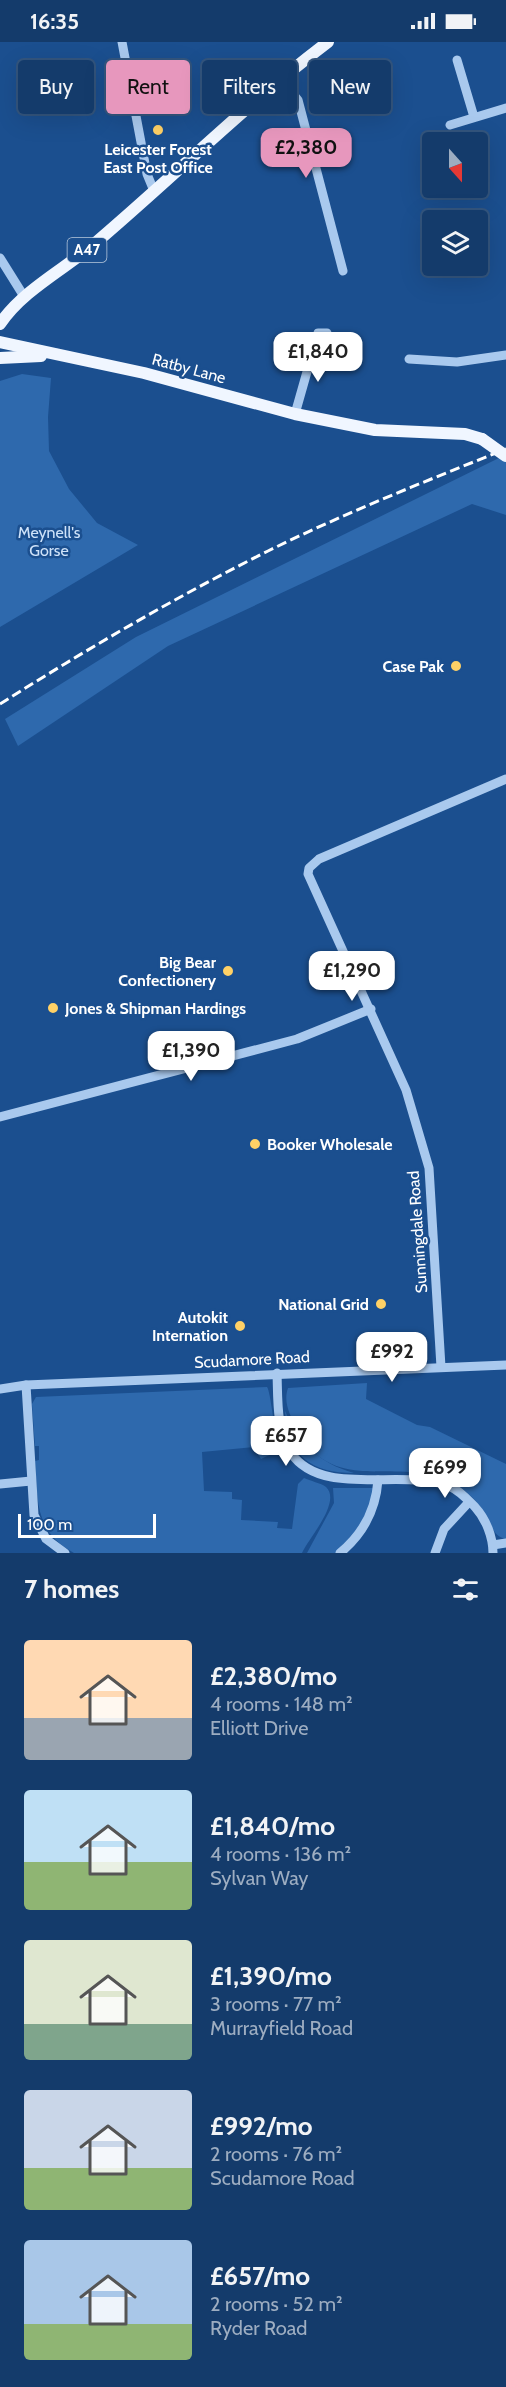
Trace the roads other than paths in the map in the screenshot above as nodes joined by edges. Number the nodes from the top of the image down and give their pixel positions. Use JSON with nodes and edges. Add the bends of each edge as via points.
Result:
{"nodes":[{"id":1,"x":122,"y":42,"type":"edge"},
{"id":2,"x":328,"y":42,"type":"edge"},
{"id":3,"x":457,"y":60,"type":"dead end"},
{"id":4,"x":297,"y":66,"type":"edge"},
{"id":5,"x":297,"y":99,"type":"edge"},
{"id":6,"x":506,"y":108,"type":"edge"},
{"id":7,"x":241,"y":114,"type":"edge"},
{"id":8,"x":474,"y":117,"type":"junction"},
{"id":9,"x":450,"y":125,"type":"dead end"},
{"id":10,"x":154,"y":191,"type":"junction"},
{"id":11,"x":0,"y":258,"type":"edge"},
{"id":12,"x":343,"y":271,"type":"dead end"},
{"id":13,"x":24,"y":298,"type":"junction"},
{"id":14,"x":0,"y":324,"type":"edge"},
{"id":15,"x":327,"y":333,"type":"dead end"},
{"id":16,"x":0,"y":342,"type":"edge"},
{"id":17,"x":63,"y":355,"type":"junction"},
{"id":18,"x":506,"y":355,"type":"edge"},
{"id":19,"x":0,"y":358,"type":"edge"},
{"id":20,"x":409,"y":359,"type":"dead end"},
{"id":21,"x":295,"y":414,"type":"junction"},
{"id":22,"x":506,"y":456,"type":"edge"},
{"id":23,"x":506,"y":779,"type":"edge"},
{"id":24,"x":371,"y":1009,"type":"junction"},
{"id":25,"x":0,"y":1117,"type":"edge"},
{"id":26,"x":506,"y":1365,"type":"edge"},
{"id":27,"x":441,"y":1367,"type":"junction"},
{"id":28,"x":277,"y":1373,"type":"junction"},
{"id":29,"x":26,"y":1385,"type":"junction"},
{"id":30,"x":0,"y":1389,"type":"edge"},
{"id":31,"x":31,"y":1480,"type":"junction"},
{"id":32,"x":378,"y":1480,"type":"junction"},
{"id":33,"x":0,"y":1484,"type":"edge"},
{"id":34,"x":470,"y":1502,"type":"junction"},
{"id":35,"x":506,"y":1543,"type":"edge"},
{"id":36,"x":493,"y":1549,"type":"edge"},
{"id":37,"x":65,"y":1553,"type":"edge"},
{"id":38,"x":340,"y":1553,"type":"edge"},
{"id":39,"x":435,"y":1553,"type":"edge"}],
"edges":[{"from":1,"to":10,"type":"street","via":[[147,174]]},
{"from":2,"to":4,"type":"main road","number":"A47"},
{"from":3,"to":8,"type":"street"},
{"from":5,"to":12,"type":"street"},
{"from":6,"to":8,"type":"street"},
{"from":7,"to":10,"type":"main road","number":"A47"},
{"from":8,"to":9,"type":"street"},
{"from":10,"to":13,"type":"main road","number":"A47"},
{"from":11,"to":13,"type":"street"},
{"from":13,"to":14,"type":"main road","number":"A47"},
{"from":15,"to":21,"type":"street","via":[[318,333]]},
{"from":16,"to":17,"type":"main road","name":"Ratby Lane"},
{"from":17,"to":19,"type":"main road"},
{"from":17,"to":21,"type":"main road","name":"Ratby Lane"},
{"from":18,"to":20,"type":"street","via":[[457,362]]},
{"from":21,"to":22,"type":"main road","name":"Ratby Lane","bridge":true,"via":[[375,430],[465,434],[482,439]]},
{"from":23,"to":24,"type":"street","name":"Sunningdale Road","via":[[319,859],[309,868],[310,881]]},
{"from":24,"to":25,"type":"street","via":[[297,1039]]},
{"from":24,"to":27,"type":"street","name":"Sunningdale Road","via":[[405,1090],[429,1168]]},
{"from":26,"to":27,"type":"street","name":"Scudamore Road"},
{"from":27,"to":28,"type":"street","name":"Scudamore Road"},
{"from":28,"to":29,"type":"street","name":"Scudamore Road"},
{"from":28,"to":32,"type":"street","via":[[282,1434],[291,1453],[302,1464],[326,1476]]},
{"from":29,"to":30,"type":"street","name":"Scudamore Road"},
{"from":29,"to":31,"type":"street"},
{"from":31,"to":33,"type":"street"},
{"from":31,"to":37,"type":"street","via":[[39,1527],[46,1539]]},
{"from":32,"to":34,"type":"street","via":[[438,1482]]},
{"from":32,"to":38,"type":"street","via":[[377,1498],[370,1515]]},
{"from":34,"to":36,"type":"street","via":[[484,1521]]},
{"from":34,"to":39,"type":"street","via":[[444,1529]]},
{"from":35,"to":36,"type":"street"}]}
